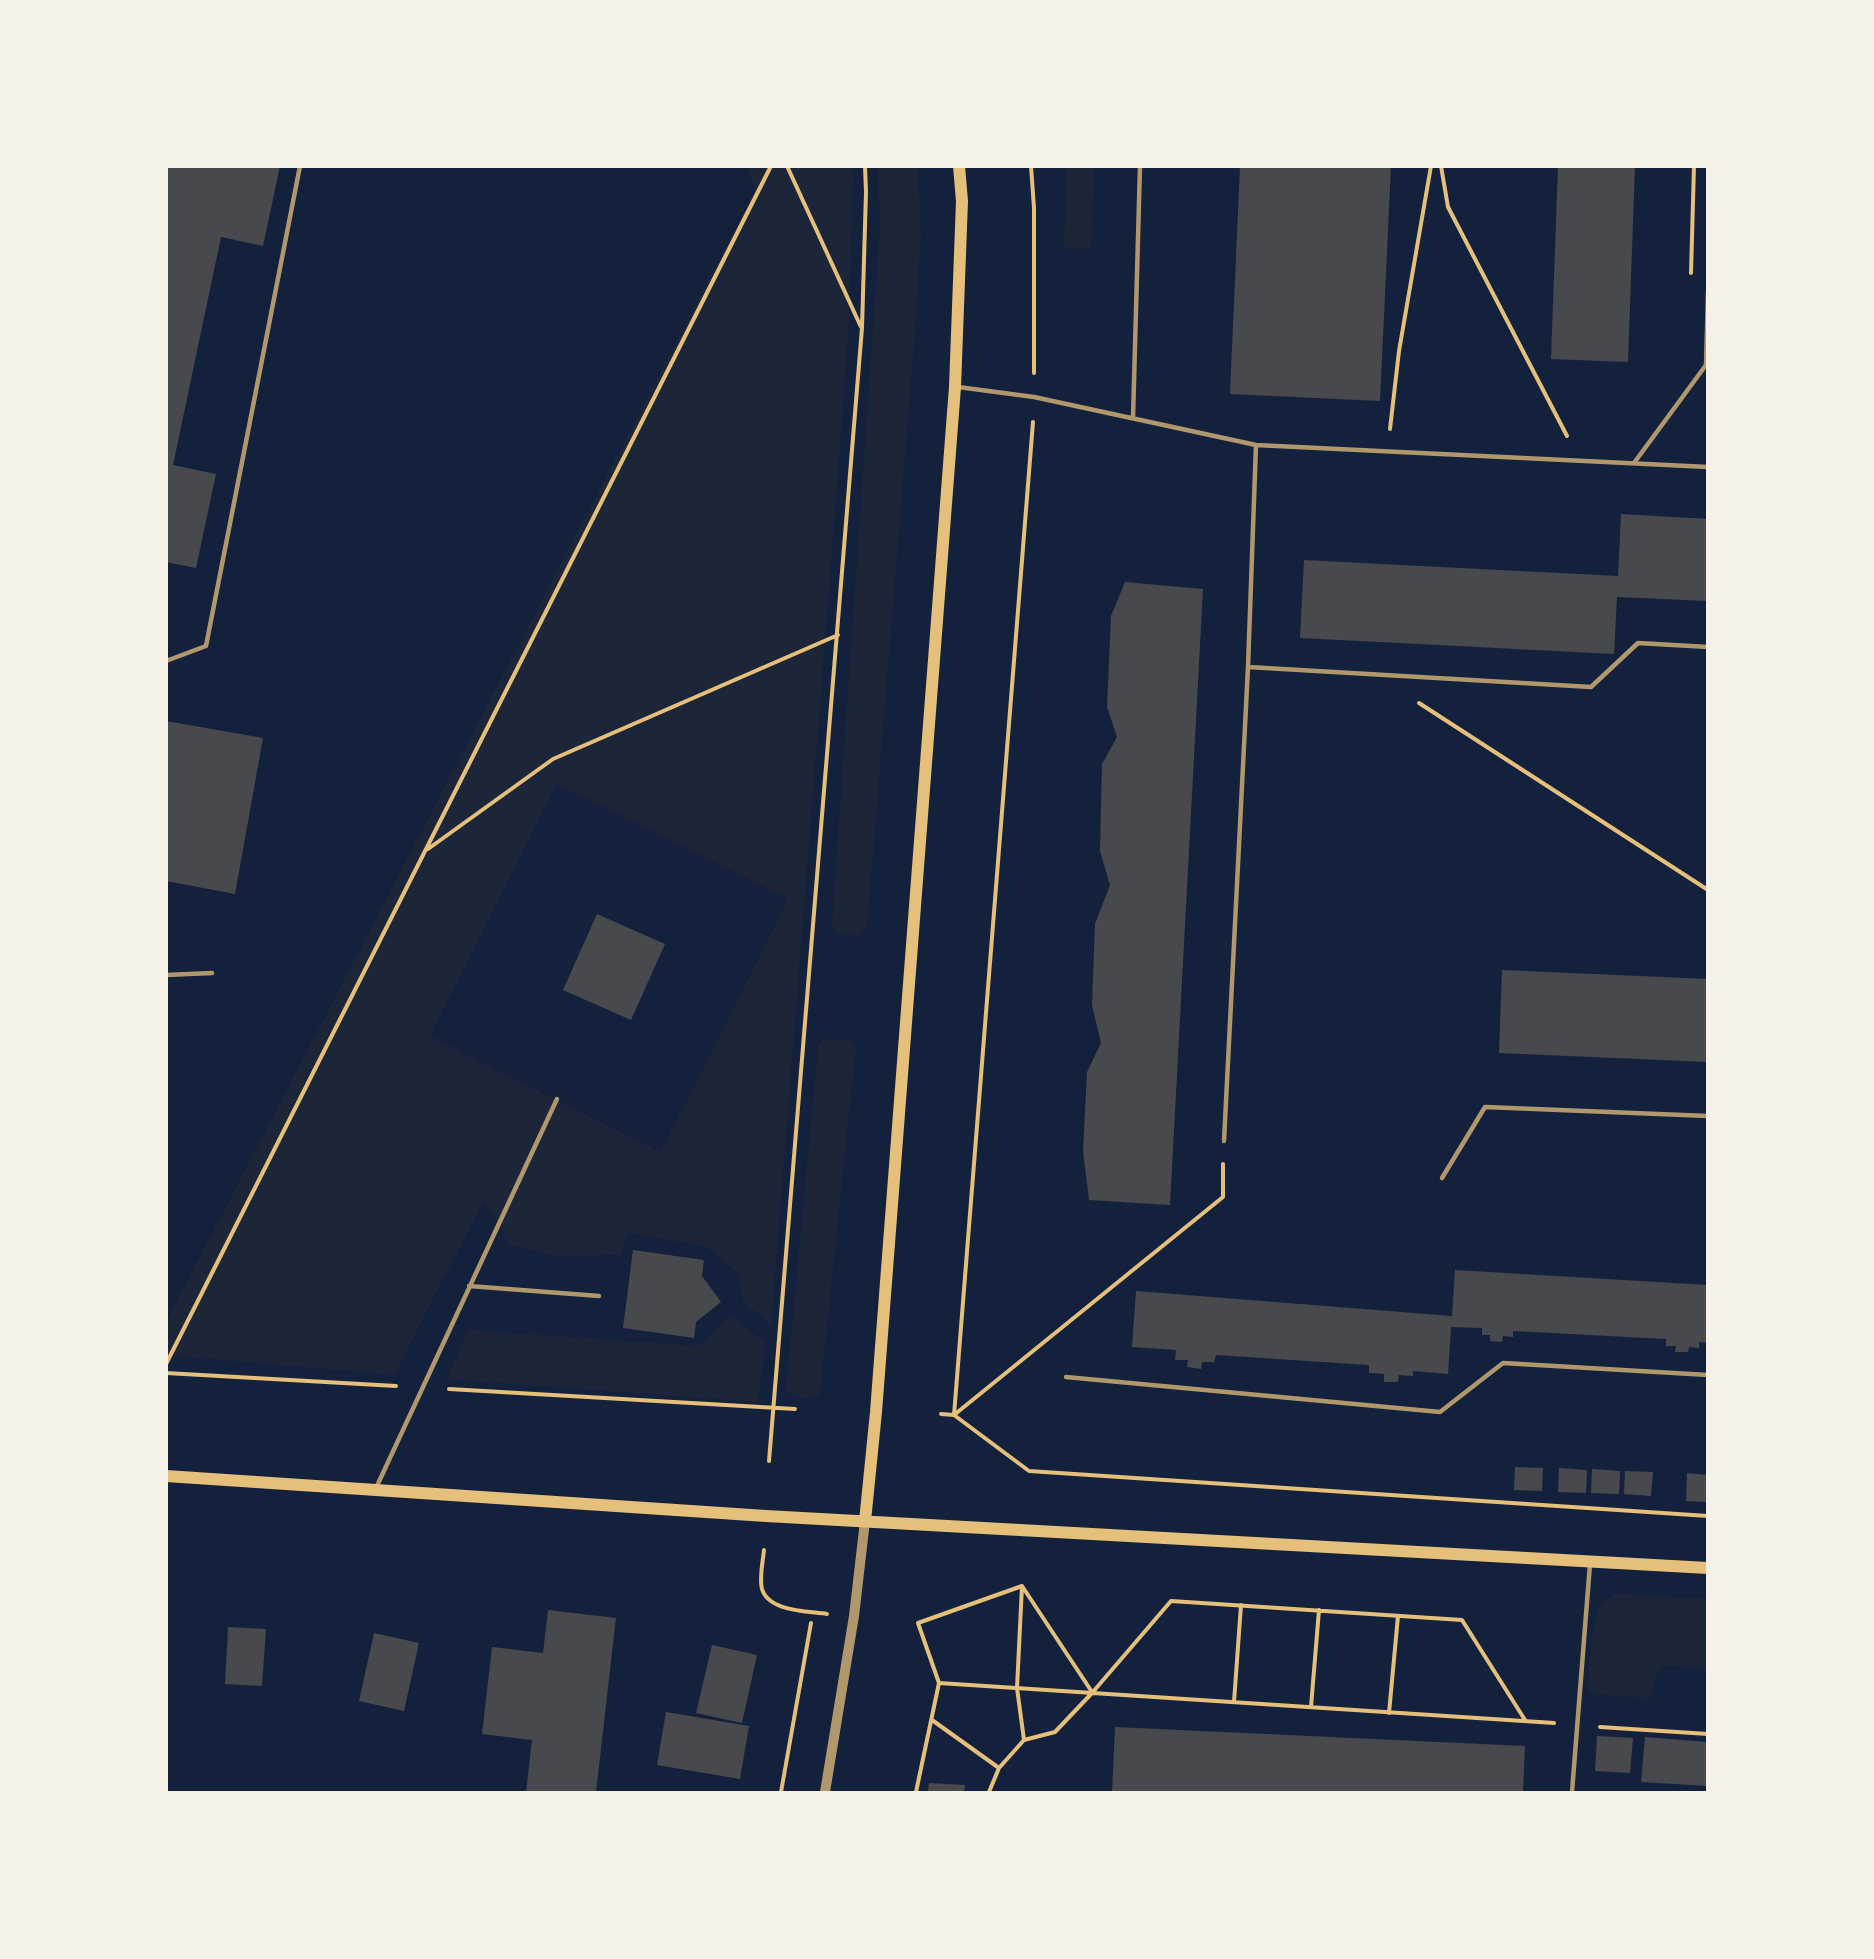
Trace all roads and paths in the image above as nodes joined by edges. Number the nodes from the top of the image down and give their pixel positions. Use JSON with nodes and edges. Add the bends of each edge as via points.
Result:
{"nodes":[{"id":1,"x":300,"y":166,"type":"edge"},
{"id":2,"x":771,"y":166,"type":"edge"},
{"id":3,"x":787,"y":166,"type":"edge"},
{"id":4,"x":865,"y":166,"type":"edge"},
{"id":5,"x":959,"y":166,"type":"edge"},
{"id":6,"x":1031,"y":166,"type":"edge"},
{"id":7,"x":1140,"y":166,"type":"edge"},
{"id":8,"x":1431,"y":166,"type":"edge"},
{"id":9,"x":1441,"y":166,"type":"edge"},
{"id":10,"x":1707,"y":292,"type":"edge"},
{"id":11,"x":862,"y":328,"type":"junction"},
{"id":12,"x":955,"y":387,"type":"junction"},
{"id":13,"x":1034,"y":397,"type":"junction"},
{"id":14,"x":1133,"y":418,"type":"junction"},
{"id":15,"x":1256,"y":445,"type":"junction"},
{"id":16,"x":1387,"y":452,"type":"junction"},
{"id":17,"x":1581,"y":461,"type":"junction"},
{"id":18,"x":1634,"y":464,"type":"junction"},
{"id":19,"x":1707,"y":467,"type":"edge"},
{"id":20,"x":838,"y":635,"type":"junction"},
{"id":21,"x":1707,"y":647,"type":"edge"},
{"id":22,"x":166,"y":661,"type":"edge"},
{"id":23,"x":1248,"y":667,"type":"junction"},
{"id":24,"x":1416,"y":701,"type":"dead end"},
{"id":25,"x":426,"y":850,"type":"junction"},
{"id":26,"x":1707,"y":890,"type":"edge"},
{"id":27,"x":212,"y":973,"type":"dead end"},
{"id":28,"x":166,"y":975,"type":"edge"},
{"id":29,"x":557,"y":1099,"type":"dead end"},
{"id":30,"x":1707,"y":1116,"type":"edge"},
{"id":31,"x":1224,"y":1140,"type":"joint"},
{"id":32,"x":1442,"y":1178,"type":"dead end"},
{"id":33,"x":469,"y":1286,"type":"junction"},
{"id":34,"x":599,"y":1296,"type":"dead end"},
{"id":35,"x":166,"y":1364,"type":"edge"},
{"id":36,"x":166,"y":1373,"type":"edge"},
{"id":37,"x":1707,"y":1375,"type":"edge"},
{"id":38,"x":1066,"y":1377,"type":"dead end"},
{"id":39,"x":424,"y":1387,"type":"junction"},
{"id":40,"x":772,"y":1407,"type":"junction"},
{"id":41,"x":795,"y":1408,"type":"dead end"},
{"id":42,"x":940,"y":1414,"type":"dead end"},
{"id":43,"x":954,"y":1415,"type":"junction"},
{"id":44,"x":769,"y":1461,"type":"dead end"},
{"id":45,"x":166,"y":1476,"type":"edge"},
{"id":46,"x":375,"y":1490,"type":"junction"},
{"id":47,"x":1707,"y":1516,"type":"edge"},
{"id":48,"x":866,"y":1521,"type":"junction"},
{"id":49,"x":764,"y":1550,"type":"dead end"},
{"id":50,"x":1591,"y":1561,"type":"junction"},
{"id":51,"x":1707,"y":1568,"type":"edge"},
{"id":52,"x":1022,"y":1586,"type":"junction"},
{"id":53,"x":1241,"y":1605,"type":"junction"},
{"id":54,"x":1319,"y":1610,"type":"junction"},
{"id":55,"x":834,"y":1615,"type":"dead end"},
{"id":56,"x":1398,"y":1616,"type":"junction"},
{"id":57,"x":811,"y":1623,"type":"dead end"},
{"id":58,"x":939,"y":1683,"type":"junction"},
{"id":59,"x":1017,"y":1688,"type":"junction"},
{"id":60,"x":1092,"y":1693,"type":"junction"},
{"id":61,"x":1234,"y":1702,"type":"junction"},
{"id":62,"x":1311,"y":1707,"type":"junction"},
{"id":63,"x":1389,"y":1713,"type":"junction"},
{"id":64,"x":932,"y":1720,"type":"junction"},
{"id":65,"x":1526,"y":1721,"type":"junction"},
{"id":66,"x":1577,"y":1726,"type":"junction"},
{"id":67,"x":1707,"y":1734,"type":"edge"},
{"id":68,"x":1024,"y":1740,"type":"junction"},
{"id":69,"x":999,"y":1768,"type":"junction"},
{"id":70,"x":781,"y":1792,"type":"edge"},
{"id":71,"x":825,"y":1792,"type":"edge"},
{"id":72,"x":916,"y":1792,"type":"edge"},
{"id":73,"x":988,"y":1792,"type":"edge"},
{"id":74,"x":1572,"y":1792,"type":"edge"}],
"edges":[{"from":1,"to":22,"type":"lane","via":[[206,646]]},
{"from":2,"to":25,"type":"path"},
{"from":3,"to":11,"type":"path"},
{"from":4,"to":11,"type":"path"},
{"from":5,"to":12,"type":"main road","via":[[962,201]]},
{"from":6,"to":13,"type":"path"},
{"from":7,"to":14,"type":"lane"},
{"from":8,"to":16,"type":"path","via":[[1399,351]]},
{"from":9,"to":17,"type":"path","via":[[1448,207]]},
{"from":10,"to":18,"type":"lane","via":[[1706,365]]},
{"from":11,"to":20,"type":"path"},
{"from":12,"to":13,"type":"lane"},
{"from":12,"to":48,"type":"main road"},
{"from":13,"to":14,"type":"lane"},
{"from":13,"to":43,"type":"path"},
{"from":14,"to":15,"type":"lane"},
{"from":15,"to":16,"type":"lane"},
{"from":15,"to":23,"type":"lane"},
{"from":16,"to":17,"type":"lane"},
{"from":17,"to":18,"type":"lane"},
{"from":18,"to":19,"type":"lane"},
{"from":20,"to":25,"type":"path","via":[[553,759]]},
{"from":20,"to":40,"type":"path"},
{"from":21,"to":23,"type":"lane","via":[[1638,643],[1591,687]]},
{"from":23,"to":31,"type":"lane"},
{"from":24,"to":26,"type":"path"},
{"from":25,"to":35,"type":"path"},
{"from":27,"to":28,"type":"lane"},
{"from":29,"to":33,"type":"lane"},
{"from":30,"to":32,"type":"lane","via":[[1485,1107]]},
{"from":31,"to":43,"type":"path","via":[[1222,1197]]},
{"from":33,"to":34,"type":"lane"},
{"from":33,"to":39,"type":"lane"},
{"from":36,"to":39,"type":"path"},
{"from":37,"to":38,"type":"lane","via":[[1503,1363],[1440,1412]]},
{"from":39,"to":40,"type":"path"},
{"from":39,"to":46,"type":"lane"},
{"from":40,"to":41,"type":"path"},
{"from":40,"to":44,"type":"path"},
{"from":42,"to":43,"type":"path"},
{"from":43,"to":47,"type":"path","via":[[1029,1471]]},
{"from":45,"to":46,"type":"main road"},
{"from":46,"to":48,"type":"main road"},
{"from":48,"to":50,"type":"main road"},
{"from":48,"to":71,"type":"street"},
{"from":49,"to":55,"type":"path","via":[[762,1588],[768,1600]]},
{"from":50,"to":51,"type":"main road"},
{"from":50,"to":66,"type":"lane"},
{"from":52,"to":58,"type":"path","via":[[918,1623]]},
{"from":52,"to":59,"type":"path"},
{"from":52,"to":60,"type":"path"},
{"from":53,"to":54,"type":"path"},
{"from":53,"to":60,"type":"path","via":[[1171,1601]]},
{"from":53,"to":61,"type":"path"},
{"from":54,"to":56,"type":"path"},
{"from":54,"to":62,"type":"path"},
{"from":56,"to":63,"type":"path"},
{"from":56,"to":65,"type":"path","via":[[1462,1620]]},
{"from":57,"to":70,"type":"path"},
{"from":58,"to":59,"type":"path"},
{"from":58,"to":64,"type":"path"},
{"from":59,"to":60,"type":"path"},
{"from":59,"to":68,"type":"path"},
{"from":60,"to":61,"type":"path"},
{"from":60,"to":68,"type":"path","via":[[1055,1732]]},
{"from":61,"to":62,"type":"path"},
{"from":62,"to":63,"type":"path"},
{"from":63,"to":65,"type":"path"},
{"from":64,"to":69,"type":"path"},
{"from":64,"to":72,"type":"path"},
{"from":65,"to":66,"type":"path"},
{"from":66,"to":67,"type":"path"},
{"from":66,"to":74,"type":"lane"},
{"from":68,"to":69,"type":"path"},
{"from":69,"to":73,"type":"path"}]}
